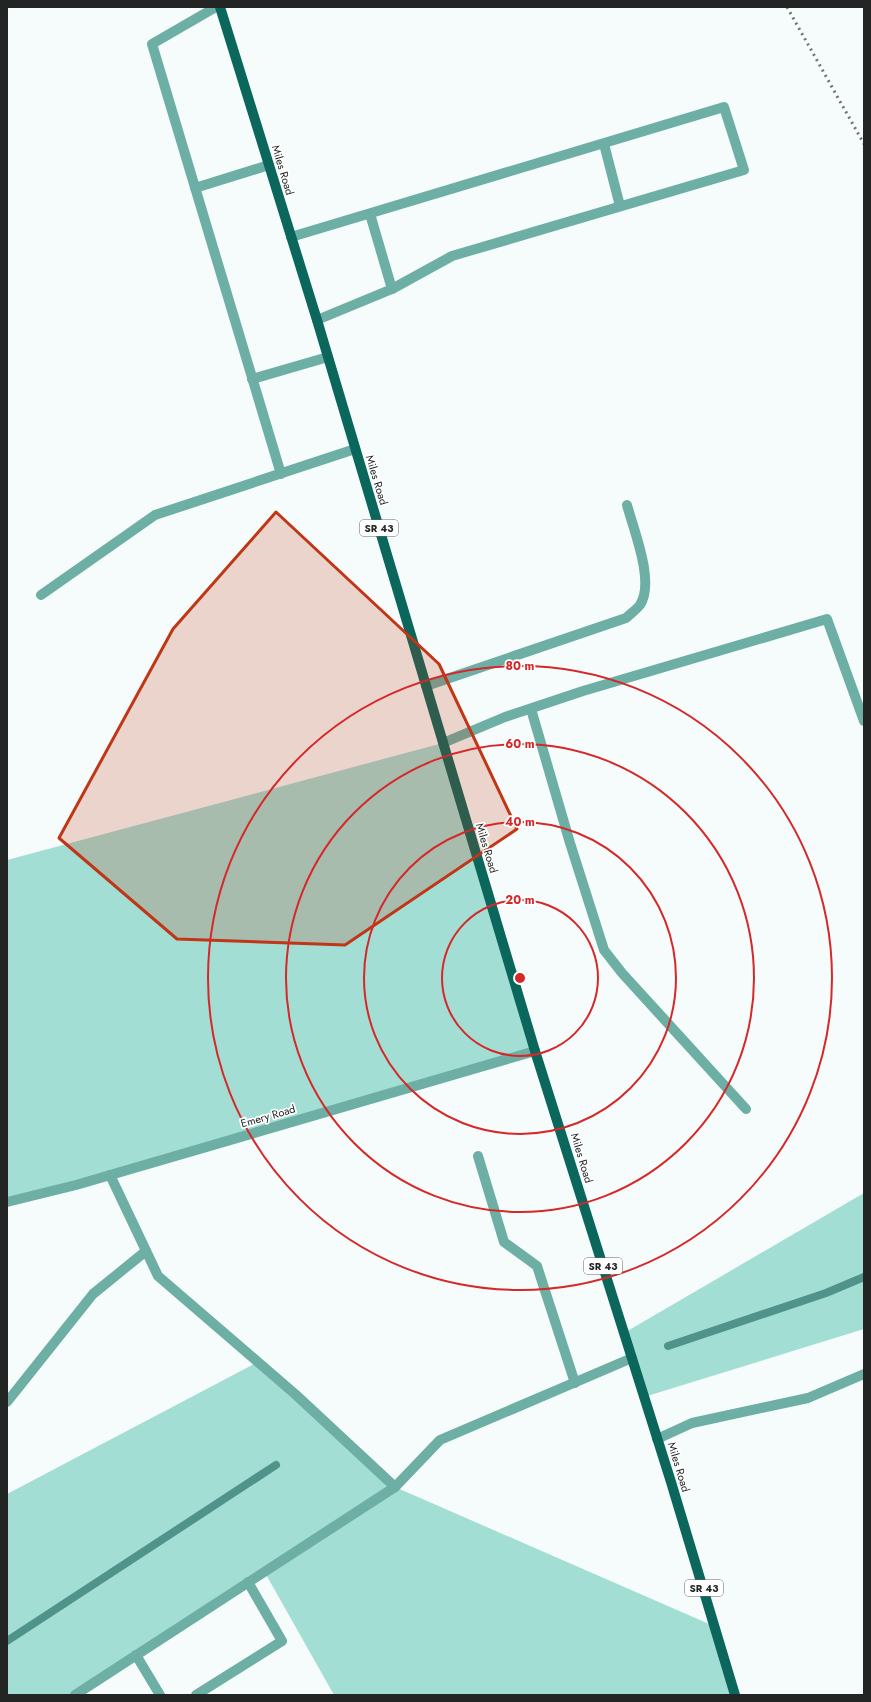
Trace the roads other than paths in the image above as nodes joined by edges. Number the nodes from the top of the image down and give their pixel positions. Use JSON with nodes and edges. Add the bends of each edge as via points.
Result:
{"nodes":[{"id":1,"x":216,"y":7,"type":"edge"},
{"id":2,"x":220,"y":7,"type":"edge"},
{"id":3,"x":604,"y":144,"type":"junction"},
{"id":4,"x":269,"y":165,"type":"junction"},
{"id":5,"x":195,"y":188,"type":"junction"},
{"id":6,"x":620,"y":206,"type":"junction"},
{"id":7,"x":370,"y":214,"type":"junction"},
{"id":8,"x":291,"y":237,"type":"junction"},
{"id":9,"x":392,"y":289,"type":"junction"},
{"id":10,"x":317,"y":320,"type":"junction"},
{"id":11,"x":328,"y":358,"type":"junction"},
{"id":12,"x":252,"y":379,"type":"junction"},
{"id":13,"x":355,"y":449,"type":"junction"},
{"id":14,"x":281,"y":474,"type":"junction"},
{"id":15,"x":627,"y":505,"type":"dead end"},
{"id":16,"x":41,"y":595,"type":"dead end"},
{"id":17,"x":426,"y":686,"type":"junction"},
{"id":18,"x":531,"y":709,"type":"junction"},
{"id":19,"x":864,"y":721,"type":"edge"},
{"id":20,"x":443,"y":743,"type":"junction"},
{"id":21,"x":535,"y":1050,"type":"junction"},
{"id":22,"x":746,"y":1109,"type":"dead end"},
{"id":23,"x":478,"y":1156,"type":"dead end"},
{"id":24,"x":110,"y":1175,"type":"junction"},
{"id":25,"x":7,"y":1202,"type":"edge"},
{"id":26,"x":146,"y":1251,"type":"junction"},
{"id":27,"x":632,"y":1358,"type":"junction"},
{"id":28,"x":864,"y":1374,"type":"edge"},
{"id":29,"x":575,"y":1383,"type":"junction"},
{"id":30,"x":7,"y":1402,"type":"edge"},
{"id":31,"x":657,"y":1439,"type":"junction"},
{"id":32,"x":395,"y":1487,"type":"junction"},
{"id":33,"x":248,"y":1582,"type":"junction"},
{"id":34,"x":136,"y":1655,"type":"junction"},
{"id":35,"x":75,"y":1695,"type":"edge"},
{"id":36,"x":160,"y":1695,"type":"edge"},
{"id":37,"x":196,"y":1695,"type":"edge"},
{"id":38,"x":735,"y":1695,"type":"edge"}],
"edges":[{"from":1,"to":5,"type":"street","via":[[152,44]]},
{"from":2,"to":4,"type":"main road","name":"Miles Road","number":"SR 43"},
{"from":3,"to":6,"type":"street"},
{"from":3,"to":6,"type":"street","via":[[724,107],[744,170]]},
{"from":3,"to":7,"type":"street"},
{"from":4,"to":5,"type":"street"},
{"from":4,"to":8,"type":"main road","name":"Miles Road","number":"SR 43"},
{"from":5,"to":12,"type":"street"},
{"from":6,"to":9,"type":"street","via":[[452,256]]},
{"from":7,"to":8,"type":"street"},
{"from":7,"to":9,"type":"street"},
{"from":8,"to":10,"type":"main road","name":"Miles Road","number":"SR 43"},
{"from":9,"to":10,"type":"street"},
{"from":10,"to":11,"type":"main road","name":"Miles Road","number":"SR 43"},
{"from":11,"to":12,"type":"street"},
{"from":11,"to":13,"type":"main road","name":"Miles Road","number":"SR 43"},
{"from":12,"to":14,"type":"street"},
{"from":13,"to":14,"type":"street"},
{"from":13,"to":17,"type":"main road","name":"Miles Road","number":"SR 43"},
{"from":14,"to":16,"type":"street","via":[[155,515]]},
{"from":15,"to":17,"type":"street","via":[[643,560],[645,593],[639,606],[626,618]]},
{"from":17,"to":20,"type":"main road","name":"Miles Road","number":"SR 43"},
{"from":18,"to":19,"type":"street","via":[[583,691],[827,619]]},
{"from":18,"to":20,"type":"street"},
{"from":18,"to":22,"type":"street","via":[[604,950]]},
{"from":20,"to":21,"type":"main road","name":"Miles Road","number":"SR 43"},
{"from":21,"to":24,"type":"street","name":"Emery Road"},
{"from":21,"to":27,"type":"main road","name":"Miles Road","number":"SR 43"},
{"from":23,"to":29,"type":"street","via":[[504,1242],[537,1266]]},
{"from":24,"to":25,"type":"street","name":"Emery Road"},
{"from":24,"to":26,"type":"street"},
{"from":26,"to":30,"type":"street","via":[[93,1294]]},
{"from":26,"to":32,"type":"street","via":[[158,1276],[295,1394]]},
{"from":27,"to":29,"type":"street"},
{"from":27,"to":31,"type":"main road","name":"Miles Road","number":"SR 43"},
{"from":28,"to":31,"type":"street","via":[[808,1398],[692,1423]]},
{"from":29,"to":32,"type":"street","via":[[440,1440]]},
{"from":31,"to":38,"type":"main road","name":"Miles Road","number":"SR 43"},
{"from":32,"to":33,"type":"street"},
{"from":33,"to":34,"type":"street"},
{"from":33,"to":37,"type":"street","via":[[282,1641]]},
{"from":34,"to":35,"type":"street"},
{"from":34,"to":36,"type":"street"}]}
